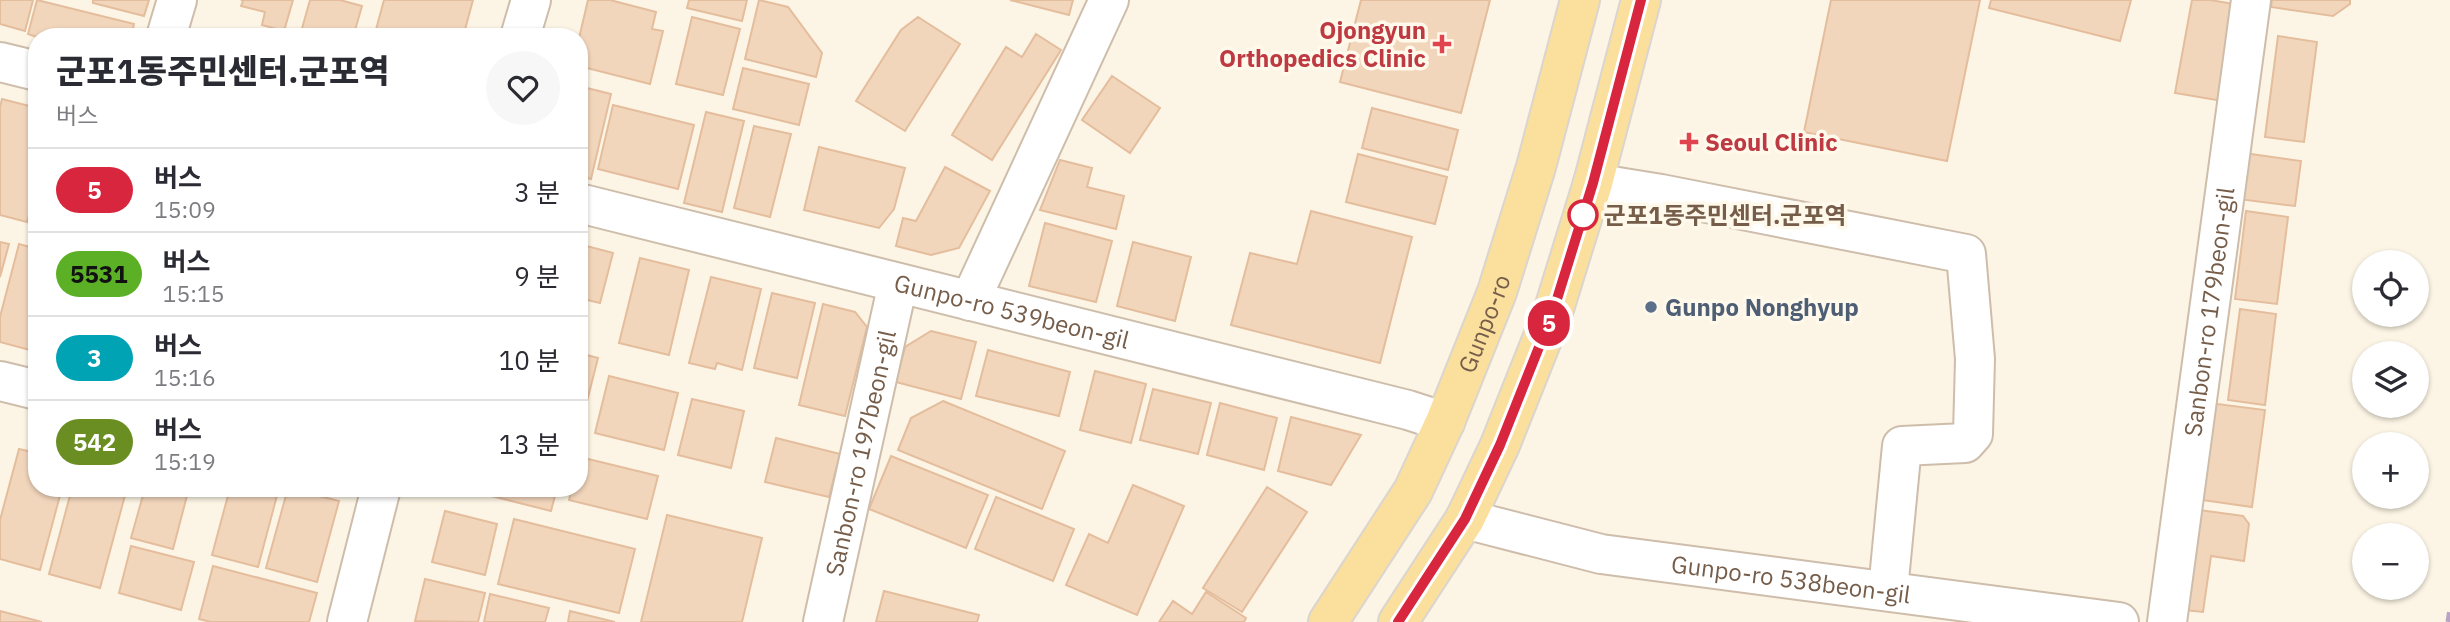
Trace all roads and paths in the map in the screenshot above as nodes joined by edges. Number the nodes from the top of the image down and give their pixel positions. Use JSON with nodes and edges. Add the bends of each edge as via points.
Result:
{"nodes":[{"id":1,"x":177,"y":0,"type":"edge"},
{"id":2,"x":531,"y":0,"type":"edge"},
{"id":3,"x":1109,"y":0,"type":"edge"},
{"id":4,"x":1580,"y":0,"type":"edge"},
{"id":5,"x":1641,"y":0,"type":"edge"},
{"id":6,"x":2251,"y":0,"type":"edge"},
{"id":7,"x":169,"y":28,"type":"edge"},
{"id":8,"x":523,"y":28,"type":"edge"},
{"id":9,"x":0,"y":62,"type":"edge"},
{"id":10,"x":28,"y":69,"type":"edge"},
{"id":11,"x":1593,"y":183,"type":"junction"},
{"id":12,"x":588,"y":205,"type":"edge"},
{"id":13,"x":898,"y":283,"type":"junction"},
{"id":14,"x":970,"y":301,"type":"junction"},
{"id":15,"x":0,"y":381,"type":"edge"},
{"id":16,"x":28,"y":388,"type":"edge"},
{"id":17,"x":1445,"y":422,"type":"junction"},
{"id":18,"x":379,"y":497,"type":"edge"},
{"id":19,"x":1465,"y":519,"type":"junction"},
{"id":20,"x":1888,"y":590,"type":"junction"},
{"id":21,"x":347,"y":622,"type":"edge"},
{"id":22,"x":823,"y":622,"type":"edge"},
{"id":23,"x":1328,"y":622,"type":"edge"},
{"id":24,"x":1398,"y":622,"type":"edge"},
{"id":25,"x":2119,"y":622,"type":"edge"},
{"id":26,"x":2167,"y":622,"type":"edge"}],
"edges":[{"from":1,"to":7,"type":"street"},
{"from":2,"to":8,"type":"street"},
{"from":3,"to":14,"type":"street"},
{"from":4,"to":17,"type":"main road","name":"Gunpo-ro","via":[[1497,292]]},
{"from":5,"to":11,"type":"main road"},
{"from":6,"to":26,"type":"street","name":"Sanbon-ro 179beon-gil"},
{"from":9,"to":10,"type":"street"},
{"from":11,"to":19,"type":"main road","via":[[1553,312]]},
{"from":11,"to":20,"type":"street","via":[[1966,254],[1975,359],[1973,434],[1965,443],[1902,446]]},
{"from":12,"to":13,"type":"street","name":"Gunpo-ro 539beon-gil"},
{"from":13,"to":14,"type":"street","name":"Gunpo-ro 539beon-gil"},
{"from":13,"to":22,"type":"street","name":"Sanbon-ro 197beon-gil"},
{"from":14,"to":17,"type":"street","name":"Gunpo-ro 539beon-gil"},
{"from":15,"to":16,"type":"street"},
{"from":17,"to":23,"type":"main road","name":"Gunpo-ro","via":[[1413,491]]},
{"from":18,"to":21,"type":"street"},
{"from":19,"to":20,"type":"street","name":"Gunpo-ro 538beon-gil","via":[[1601,554]]},
{"from":19,"to":24,"type":"main road"},
{"from":20,"to":25,"type":"street","name":"Gunpo-ro 538beon-gil"}]}
